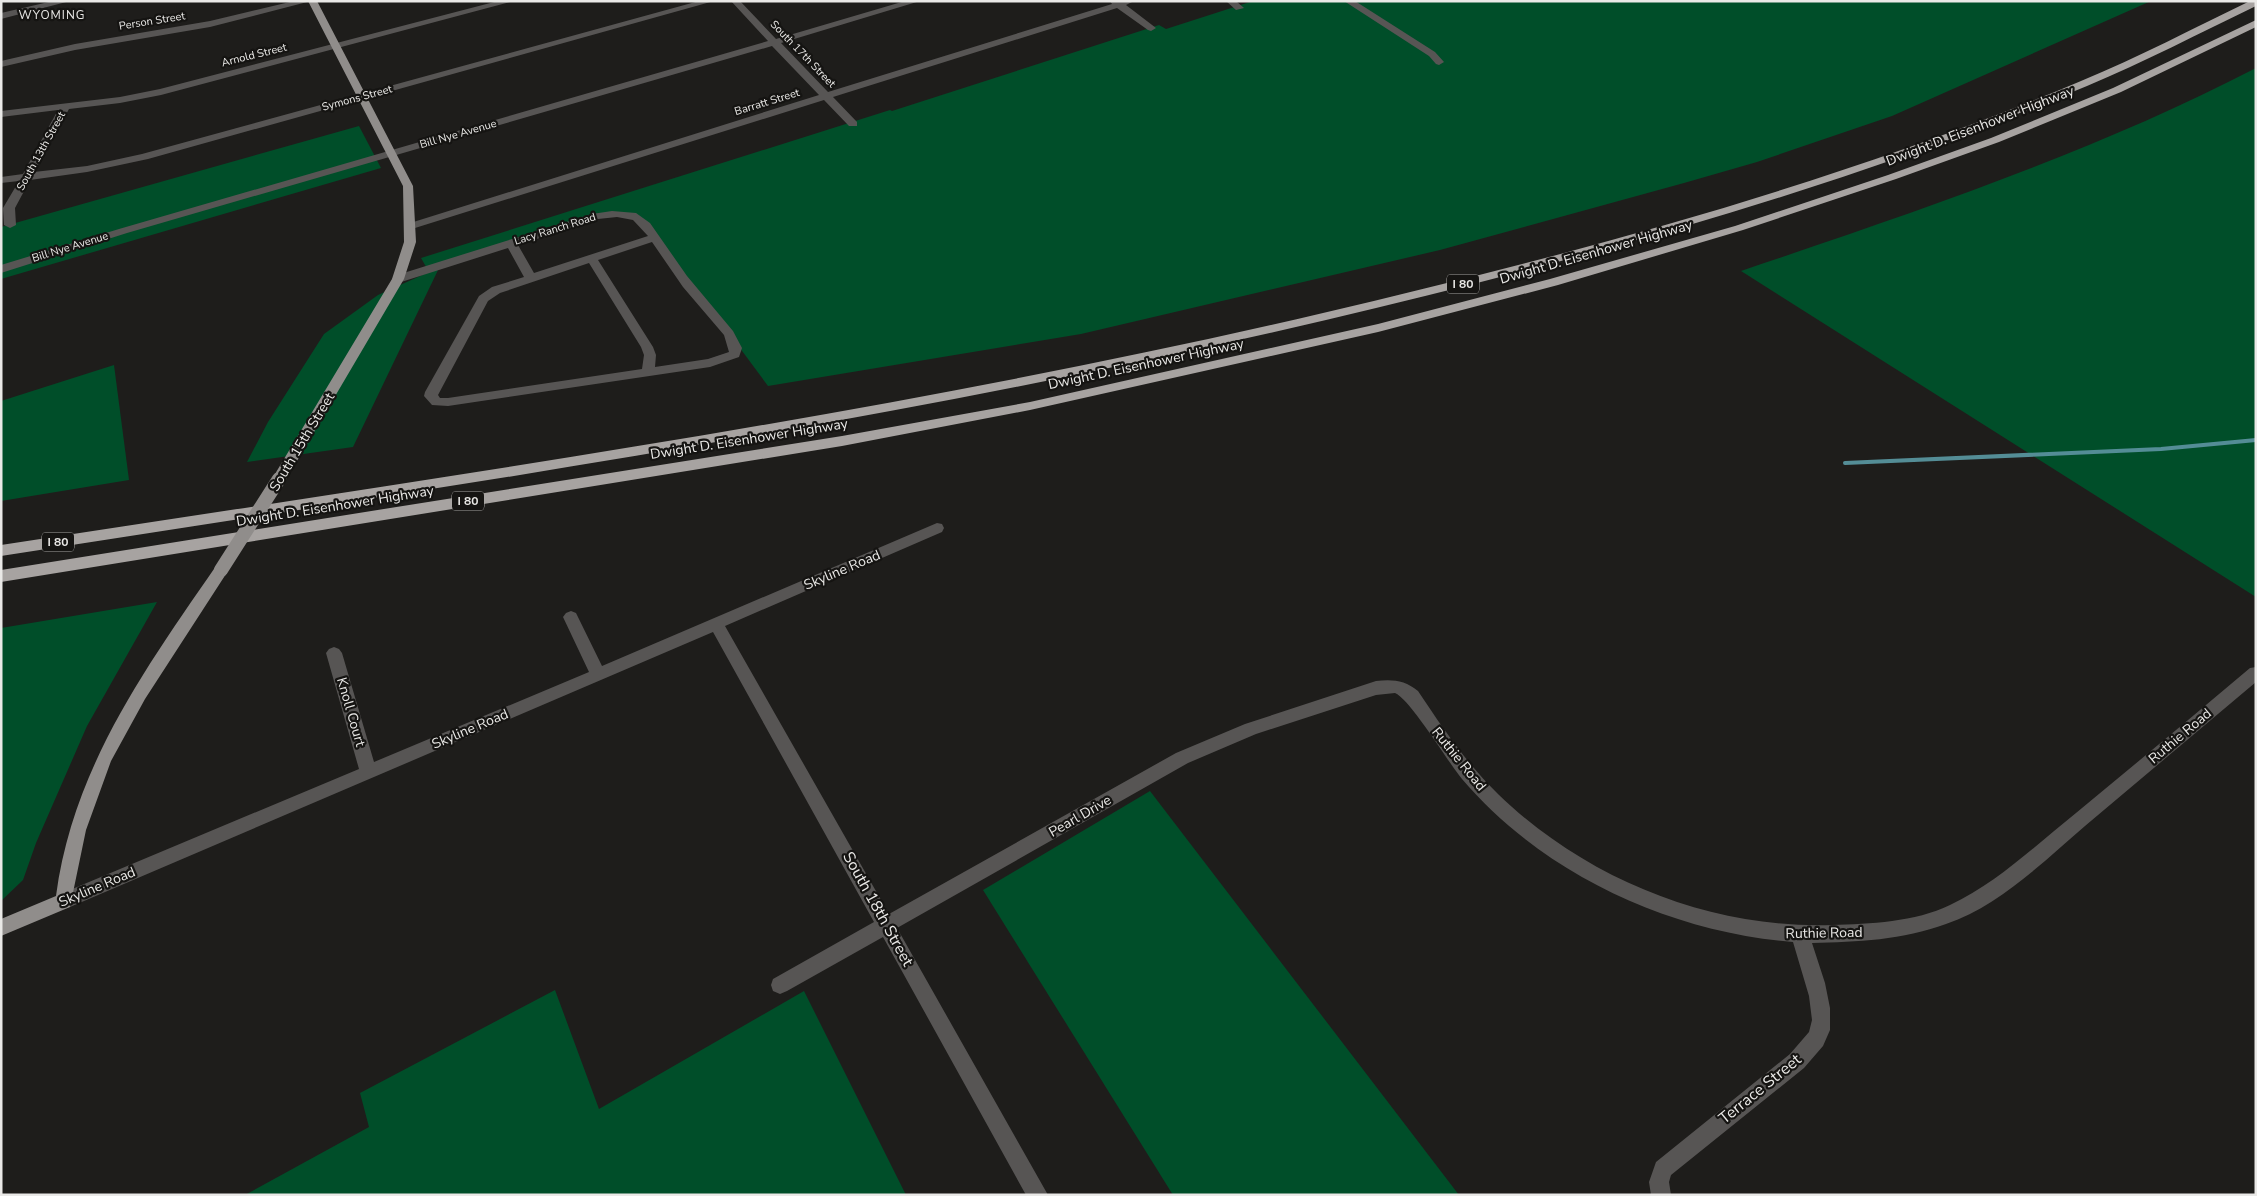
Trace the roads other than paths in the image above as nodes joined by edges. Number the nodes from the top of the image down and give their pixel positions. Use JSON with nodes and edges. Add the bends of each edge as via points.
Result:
{"nodes":[{"id":1,"x":66,"y":1,"type":"edge"},
{"id":2,"x":307,"y":1,"type":"edge"},
{"id":3,"x":312,"y":1,"type":"edge"},
{"id":4,"x":510,"y":1,"type":"edge"},
{"id":5,"x":710,"y":1,"type":"edge"},
{"id":6,"x":735,"y":1,"type":"edge"},
{"id":7,"x":916,"y":1,"type":"edge"},
{"id":8,"x":1130,"y":1,"type":"edge"},
{"id":9,"x":1230,"y":1,"type":"edge"},
{"id":10,"x":1348,"y":1,"type":"edge"},
{"id":11,"x":2256,"y":2,"type":"edge"},
{"id":12,"x":1116,"y":3,"type":"edge"},
{"id":13,"x":1239,"y":8,"type":"dead end"},
{"id":14,"x":1,"y":16,"type":"edge"},
{"id":15,"x":2256,"y":23,"type":"edge"},
{"id":16,"x":1151,"y":28,"type":"dead end"},
{"id":17,"x":775,"y":42,"type":"junction"},
{"id":18,"x":335,"y":46,"type":"junction"},
{"id":19,"x":1439,"y":62,"type":"dead end"},
{"id":20,"x":1,"y":64,"type":"edge"},
{"id":21,"x":826,"y":96,"type":"junction"},
{"id":22,"x":361,"y":97,"type":"junction"},
{"id":23,"x":66,"y":106,"type":"junction"},
{"id":24,"x":1,"y":114,"type":"edge"},
{"id":25,"x":853,"y":124,"type":"dead end"},
{"id":26,"x":391,"y":154,"type":"junction"},
{"id":27,"x":26,"y":177,"type":"junction"},
{"id":28,"x":1,"y":180,"type":"edge"},
{"id":29,"x":10,"y":225,"type":"dead end"},
{"id":30,"x":412,"y":226,"type":"junction"},
{"id":31,"x":654,"y":238,"type":"junction"},
{"id":32,"x":511,"y":243,"type":"junction"},
{"id":33,"x":591,"y":258,"type":"junction"},
{"id":34,"x":1,"y":269,"type":"edge"},
{"id":35,"x":531,"y":278,"type":"junction"},
{"id":36,"x":398,"y":279,"type":"junction"},
{"id":37,"x":648,"y":372,"type":"junction"},
{"id":38,"x":938,"y":528,"type":"dead end"},
{"id":39,"x":1,"y":551,"type":"edge"},
{"id":40,"x":1,"y":576,"type":"edge"},
{"id":41,"x":571,"y":617,"type":"dead end"},
{"id":42,"x":716,"y":624,"type":"junction"},
{"id":43,"x":334,"y":653,"type":"dead end"},
{"id":44,"x":2256,"y":673,"type":"edge"},
{"id":45,"x":598,"y":675,"type":"junction"},
{"id":46,"x":1396,"y":685,"type":"joint"},
{"id":47,"x":368,"y":771,"type":"junction"},
{"id":48,"x":64,"y":901,"type":"junction"},
{"id":49,"x":887,"y":925,"type":"junction"},
{"id":50,"x":1,"y":928,"type":"edge"},
{"id":51,"x":1800,"y":936,"type":"junction"},
{"id":52,"x":780,"y":985,"type":"dead end"},
{"id":53,"x":1038,"y":1195,"type":"edge"},
{"id":54,"x":1661,"y":1195,"type":"edge"}],
"edges":[{"from":1,"to":14,"type":"street"},
{"from":2,"to":20,"type":"street","name":"Person Street","via":[[210,24],[75,47]]},
{"from":3,"to":18,"type":"main road","name":"South 15th Street"},
{"from":4,"to":18,"type":"street","name":"Arnold Street"},
{"from":5,"to":22,"type":"street","name":"Symons Street"},
{"from":6,"to":17,"type":"street","name":"South 17th Street"},
{"from":7,"to":17,"type":"street","name":"Bill Nye Avenue"},
{"from":8,"to":12,"type":"street","name":"Barratt Street"},
{"from":9,"to":13,"type":"street"},
{"from":10,"to":19,"type":"street","via":[[1432,54]]},
{"from":11,"to":39,"type":"highway","name":"Dwight D. Eisenhower Highway","number":"I 80","via":[[2080,85],[1813,183],[1534,266],[1281,328],[1127,362],[868,412]]},
{"from":12,"to":16,"type":"street"},
{"from":12,"to":21,"type":"street","name":"Barratt Street"},
{"from":15,"to":40,"type":"highway","name":"Dwight D. Eisenhower Highway","number":"I 80","via":[[2100,97],[1892,177],[1739,228],[1554,282],[1378,328],[1030,406],[842,441]]},
{"from":17,"to":21,"type":"street","name":"South 17th Street"},
{"from":17,"to":26,"type":"street","name":"Bill Nye Avenue"},
{"from":18,"to":22,"type":"main road","name":"South 15th Street"},
{"from":18,"to":23,"type":"street","name":"Arnold Street","via":[[161,92]]},
{"from":21,"to":25,"type":"street","name":"South 17th Street"},
{"from":21,"to":30,"type":"street","name":"Barratt Street"},
{"from":22,"to":26,"type":"main road","name":"South 15th Street"},
{"from":22,"to":27,"type":"street","name":"Symons Street","via":[[144,157]]},
{"from":23,"to":24,"type":"street","name":"Arnold Street"},
{"from":23,"to":27,"type":"street","name":"South 13th Street"},
{"from":26,"to":30,"type":"main road","name":"South 15th Street","via":[[408,186]]},
{"from":26,"to":34,"type":"street","name":"Bill Nye Avenue"},
{"from":27,"to":28,"type":"street","name":"Symons Street"},
{"from":27,"to":29,"type":"street","name":"South 13th Street","via":[[9,208]]},
{"from":30,"to":36,"type":"main road","name":"South 15th Street"},
{"from":31,"to":32,"type":"street","name":"Lacy Ranch Road","via":[[638,219],[621,214],[596,216]]},
{"from":31,"to":33,"type":"street"},
{"from":31,"to":37,"type":"street","name":"Lacy Ranch Road","via":[[737,349],[735,354],[710,363]]},
{"from":32,"to":35,"type":"street"},
{"from":32,"to":36,"type":"street","name":"Lacy Ranch Road"},
{"from":33,"to":35,"type":"street"},
{"from":33,"to":37,"type":"street","via":[[647,347],[650,355]]},
{"from":35,"to":37,"type":"street","via":[[496,290],[483,299],[431,392],[433,399],[448,402]]},
{"from":36,"to":48,"type":"main road","name":"South 15th Street","bridge":true,"via":[[279,479],[151,674],[104,762],[78,830]]},
{"from":38,"to":42,"type":"street","name":"Skyline Road"},
{"from":41,"to":45,"type":"street"},
{"from":42,"to":45,"type":"street","name":"Skyline Road"},
{"from":42,"to":49,"type":"street","name":"South 18th Street"},
{"from":43,"to":47,"type":"street","name":"Knoll Court"},
{"from":44,"to":51,"type":"street","name":"Ruthie Road","via":[[2034,858],[1969,904],[1946,916],[1874,932]]},
{"from":45,"to":47,"type":"street","name":"Skyline Road"},
{"from":46,"to":49,"type":"street","name":"Pearl Drive","via":[[1376,688],[1212,744],[1144,779]]},
{"from":46,"to":51,"type":"street","name":"Ruthie Road","via":[[1412,696],[1446,746],[1480,787],[1506,812],[1577,864],[1654,904],[1700,919]]},
{"from":47,"to":48,"type":"street","name":"Skyline Road"},
{"from":48,"to":50,"type":"main road","name":"Skyline Road"},
{"from":49,"to":52,"type":"street","name":"Pearl Drive"},
{"from":49,"to":53,"type":"street","name":"South 18th Street"},
{"from":51,"to":54,"type":"street","name":"Terrace Street","via":[[1821,1011],[1820,1030],[1814,1044],[1797,1062],[1663,1169],[1659,1182]]}]}
